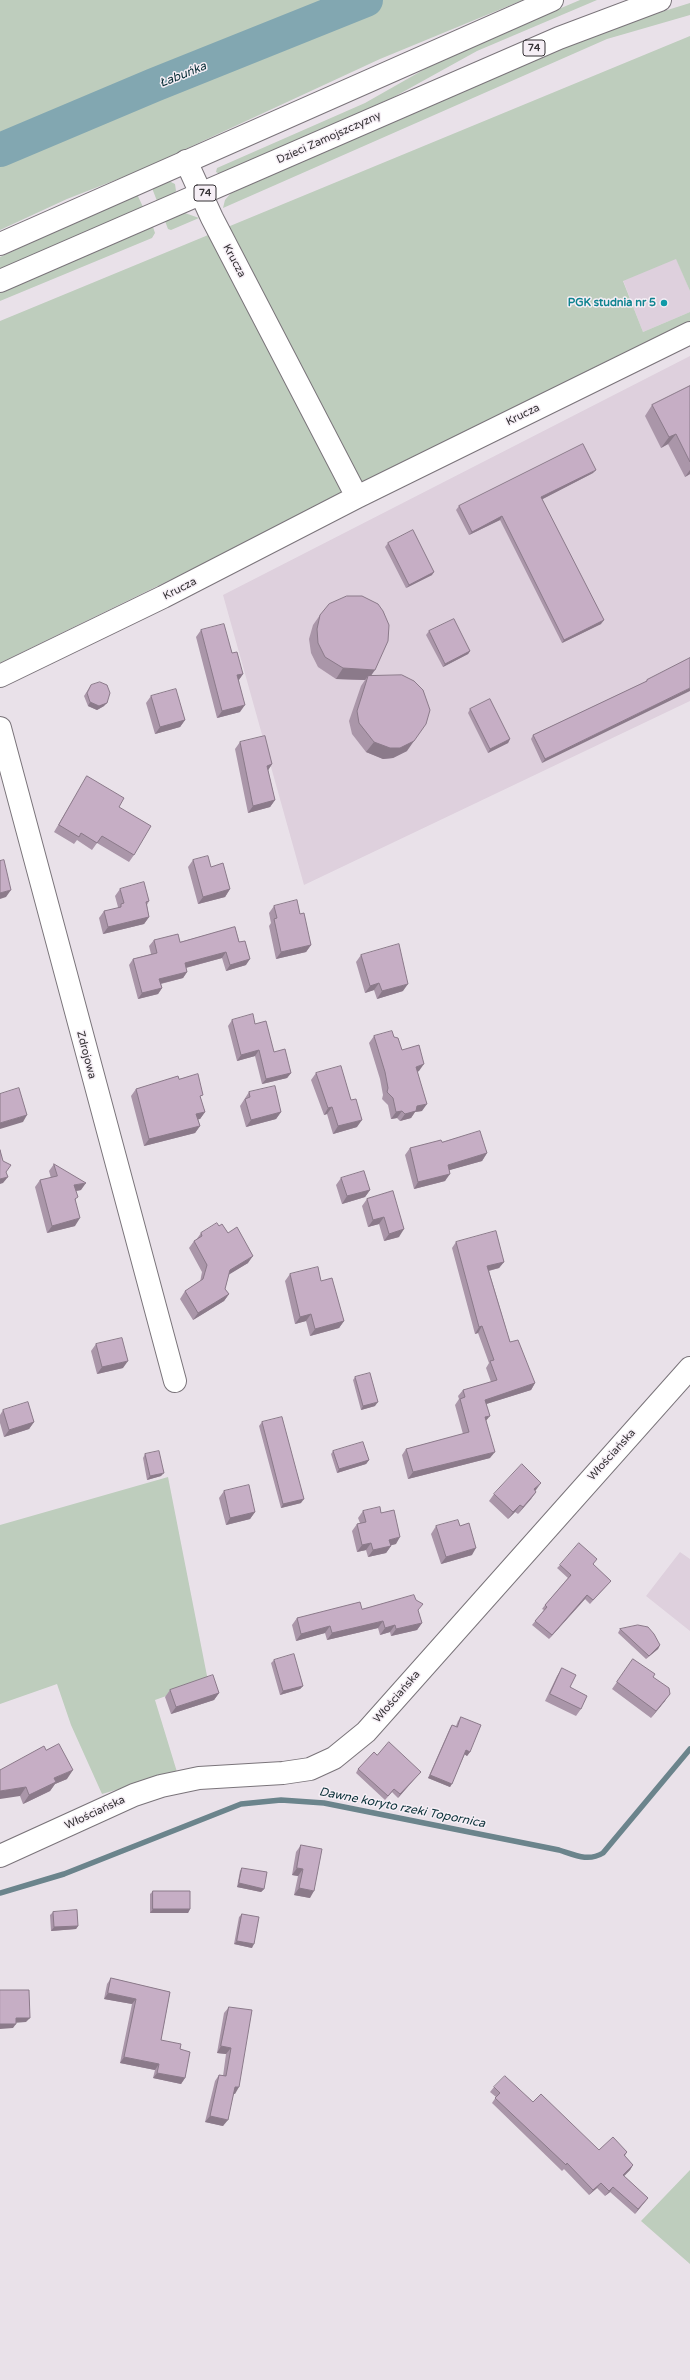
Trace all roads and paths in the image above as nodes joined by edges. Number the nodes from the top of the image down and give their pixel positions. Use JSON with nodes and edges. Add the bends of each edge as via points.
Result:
{"nodes":[{"id":1,"x":552,"y":0,"type":"edge"},
{"id":2,"x":660,"y":0,"type":"edge"},
{"id":3,"x":186,"y":161,"type":"junction"},
{"id":4,"x":200,"y":195,"type":"junction"},
{"id":5,"x":0,"y":244,"type":"edge"},
{"id":6,"x":0,"y":281,"type":"edge"},
{"id":7,"x":690,"y":333,"type":"edge"},
{"id":8,"x":357,"y":496,"type":"junction"},
{"id":9,"x":0,"y":676,"type":"edge"},
{"id":10,"x":0,"y":728,"type":"edge"},
{"id":11,"x":690,"y":1368,"type":"edge"},
{"id":12,"x":175,"y":1381,"type":"dead end"},
{"id":13,"x":0,"y":1856,"type":"edge"}],
"edges":[{"from":1,"to":3,"type":"street"},
{"from":2,"to":4,"type":"street","name":"Dzieci Zamojszczyzny","number":"74","via":[[565,35]]},
{"from":3,"to":4,"type":"street","name":"Krucza"},
{"from":3,"to":5,"type":"street"},
{"from":4,"to":6,"type":"street","name":"Dzieci Zamojszczyzny","number":"74"},
{"from":4,"to":8,"type":"street","name":"Krucza"},
{"from":7,"to":8,"type":"street","name":"Krucza"},
{"from":8,"to":9,"type":"street","name":"Krucza","via":[[163,598]]},
{"from":10,"to":12,"type":"street","name":"Zdrojowa"},
{"from":11,"to":13,"type":"street","name":"Włościańska","via":[[366,1732],[334,1758],[310,1769],[283,1774],[199,1778],[161,1786],[134,1795]]}]}
